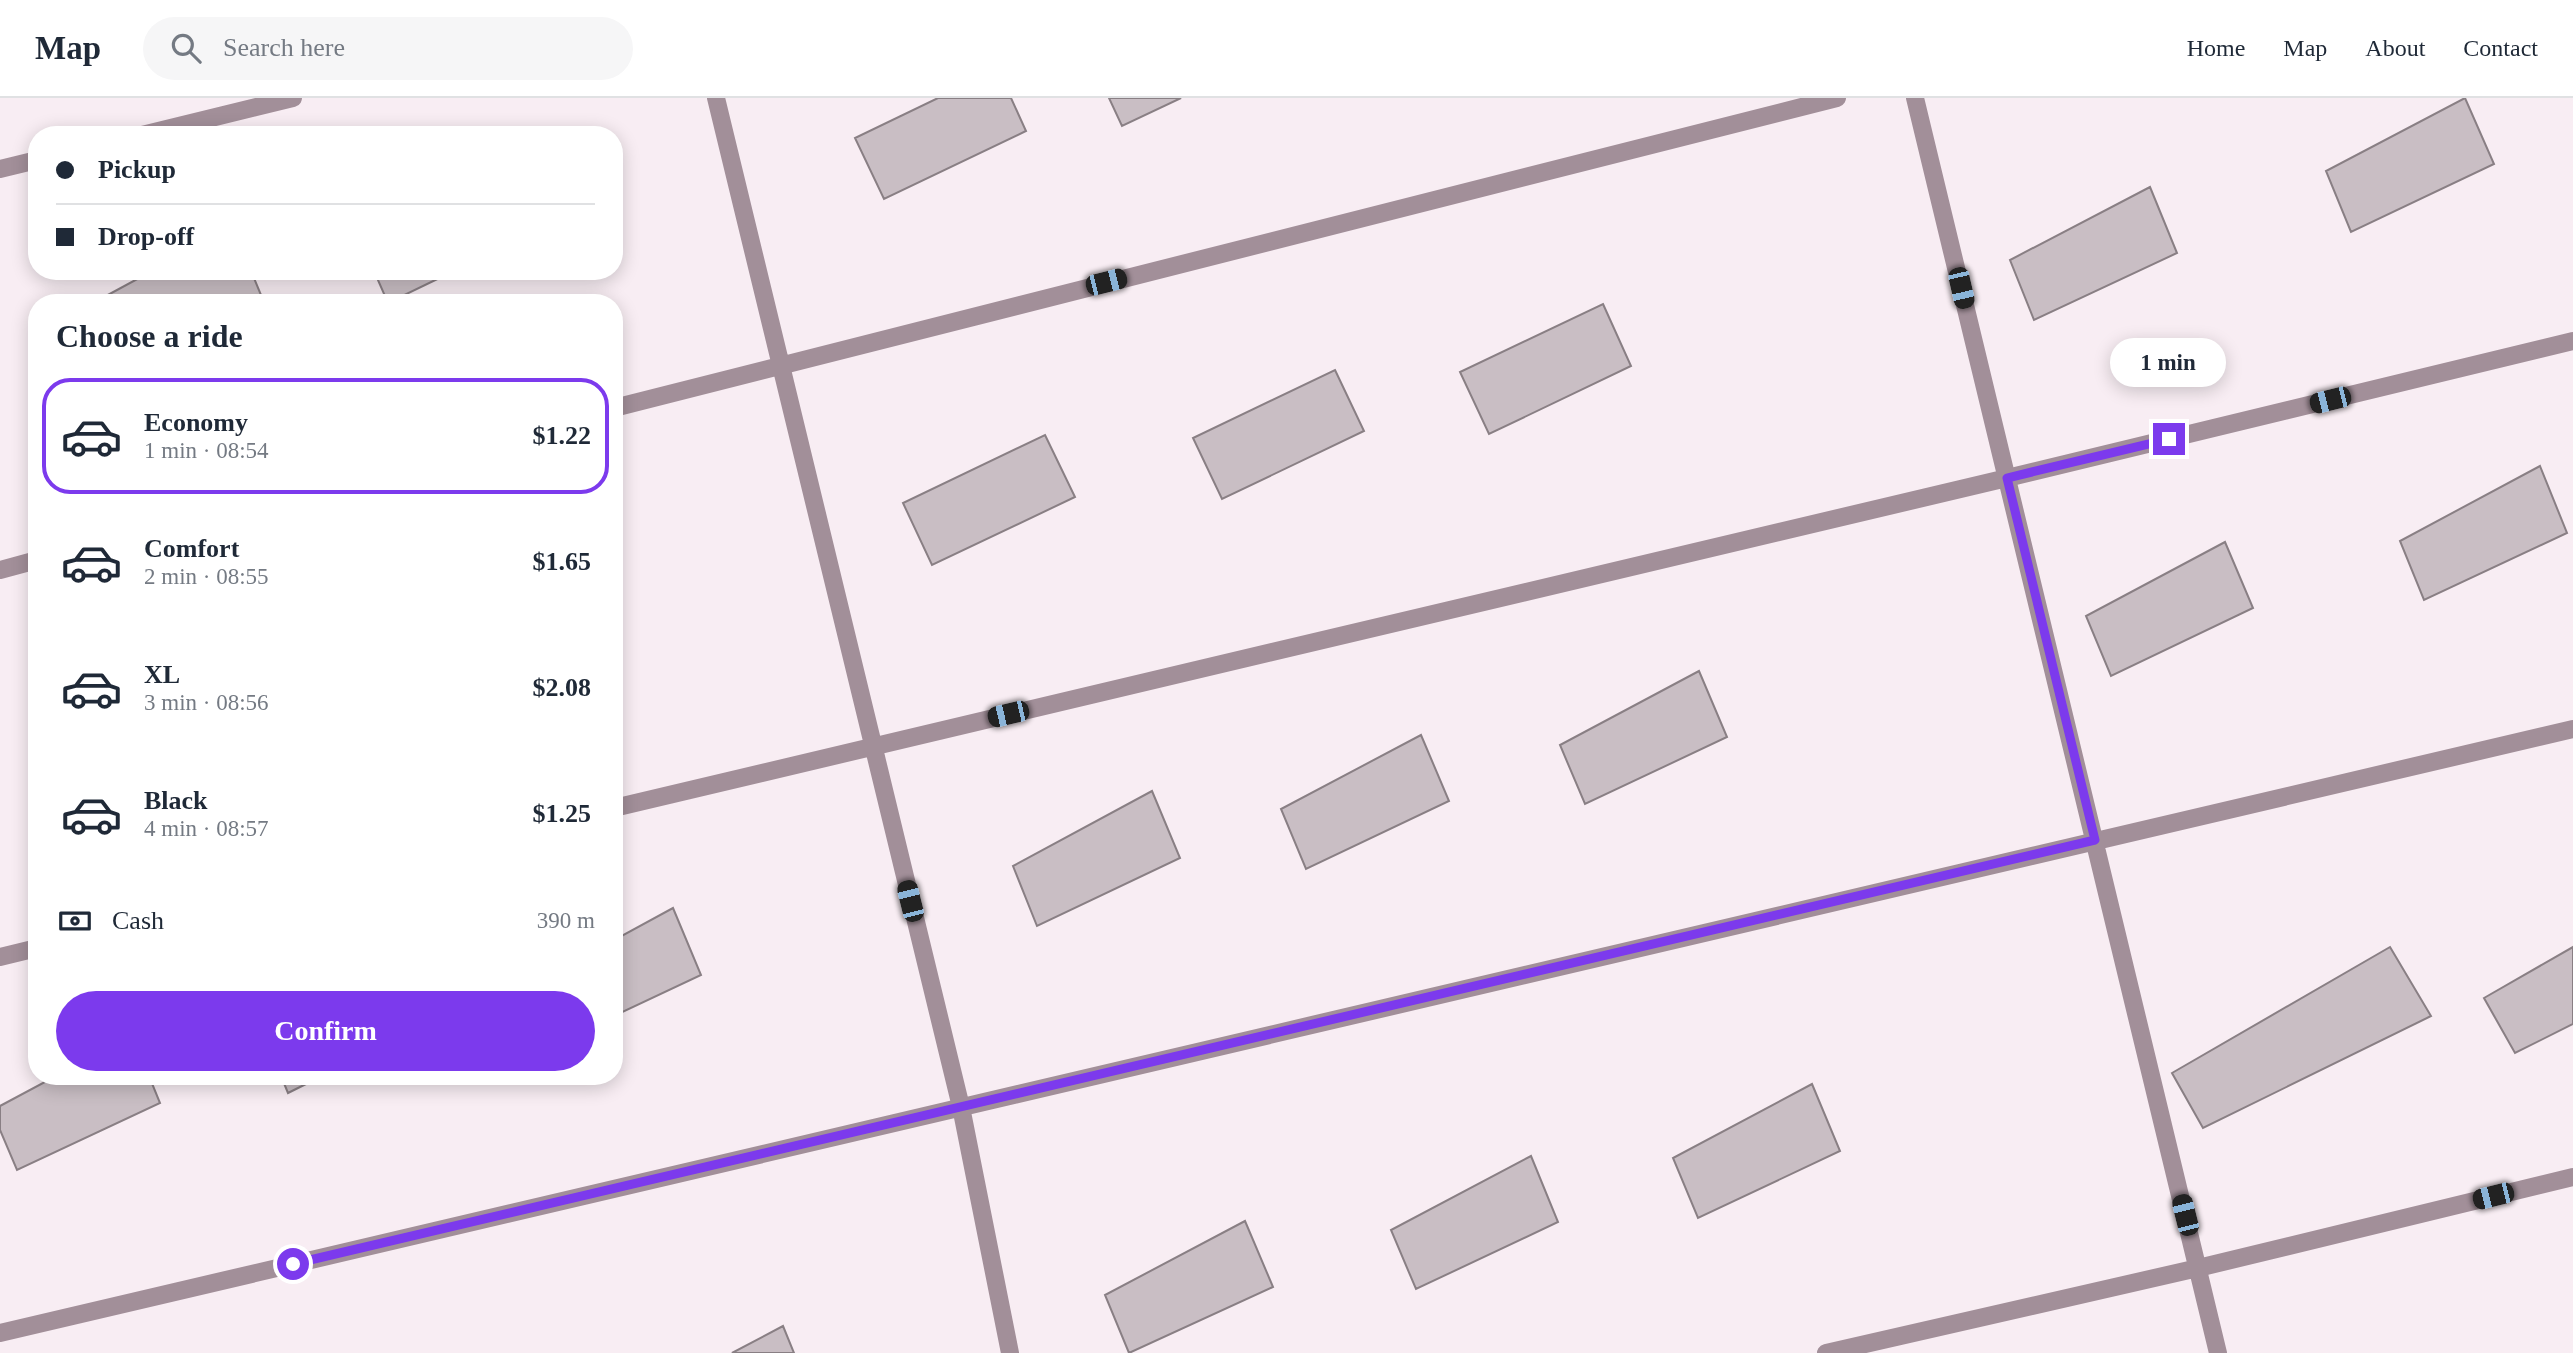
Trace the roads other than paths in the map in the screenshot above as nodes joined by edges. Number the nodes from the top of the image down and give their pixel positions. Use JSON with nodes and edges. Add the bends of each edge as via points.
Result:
{"nodes":[{"id":1,"x":293,"y":98,"type":"edge"},
{"id":2,"x":716,"y":98,"type":"edge"},
{"id":3,"x":1837,"y":98,"type":"edge"},
{"id":4,"x":1916,"y":98,"type":"edge"},
{"id":5,"x":179,"y":126,"type":"edge"},
{"id":6,"x":28,"y":162,"type":"edge"},
{"id":7,"x":0,"y":169,"type":"edge"},
{"id":8,"x":2573,"y":341,"type":"edge"},
{"id":9,"x":780,"y":364,"type":"junction"},
{"id":10,"x":623,"y":406,"type":"edge"},
{"id":11,"x":2007,"y":478,"type":"junction"},
{"id":12,"x":28,"y":562,"type":"edge"},
{"id":13,"x":0,"y":570,"type":"edge"},
{"id":14,"x":2573,"y":729,"type":"edge"},
{"id":15,"x":873,"y":746,"type":"junction"},
{"id":16,"x":623,"y":806,"type":"edge"},
{"id":17,"x":2095,"y":840,"type":"junction"},
{"id":18,"x":28,"y":950,"type":"edge"},
{"id":19,"x":0,"y":957,"type":"edge"},
{"id":20,"x":961,"y":1107,"type":"junction"},
{"id":21,"x":2573,"y":1177,"type":"edge"},
{"id":22,"x":2198,"y":1268,"type":"junction"},
{"id":23,"x":0,"y":1333,"type":"edge"},
{"id":24,"x":1010,"y":1353,"type":"edge"},
{"id":25,"x":1826,"y":1353,"type":"edge"},
{"id":26,"x":2218,"y":1353,"type":"edge"}],
"edges":[{"from":1,"to":5,"type":"street"},
{"from":2,"to":9,"type":"street"},
{"from":3,"to":9,"type":"street"},
{"from":4,"to":11,"type":"street"},
{"from":6,"to":7,"type":"street"},
{"from":8,"to":11,"type":"street"},
{"from":9,"to":10,"type":"street"},
{"from":9,"to":15,"type":"street"},
{"from":11,"to":15,"type":"street"},
{"from":11,"to":17,"type":"street"},
{"from":12,"to":13,"type":"street"},
{"from":14,"to":17,"type":"street"},
{"from":15,"to":16,"type":"street"},
{"from":15,"to":20,"type":"street"},
{"from":17,"to":20,"type":"street"},
{"from":17,"to":22,"type":"street"},
{"from":18,"to":19,"type":"street"},
{"from":20,"to":23,"type":"street"},
{"from":20,"to":24,"type":"street"},
{"from":21,"to":22,"type":"street"},
{"from":22,"to":25,"type":"street"},
{"from":22,"to":26,"type":"street"}]}
